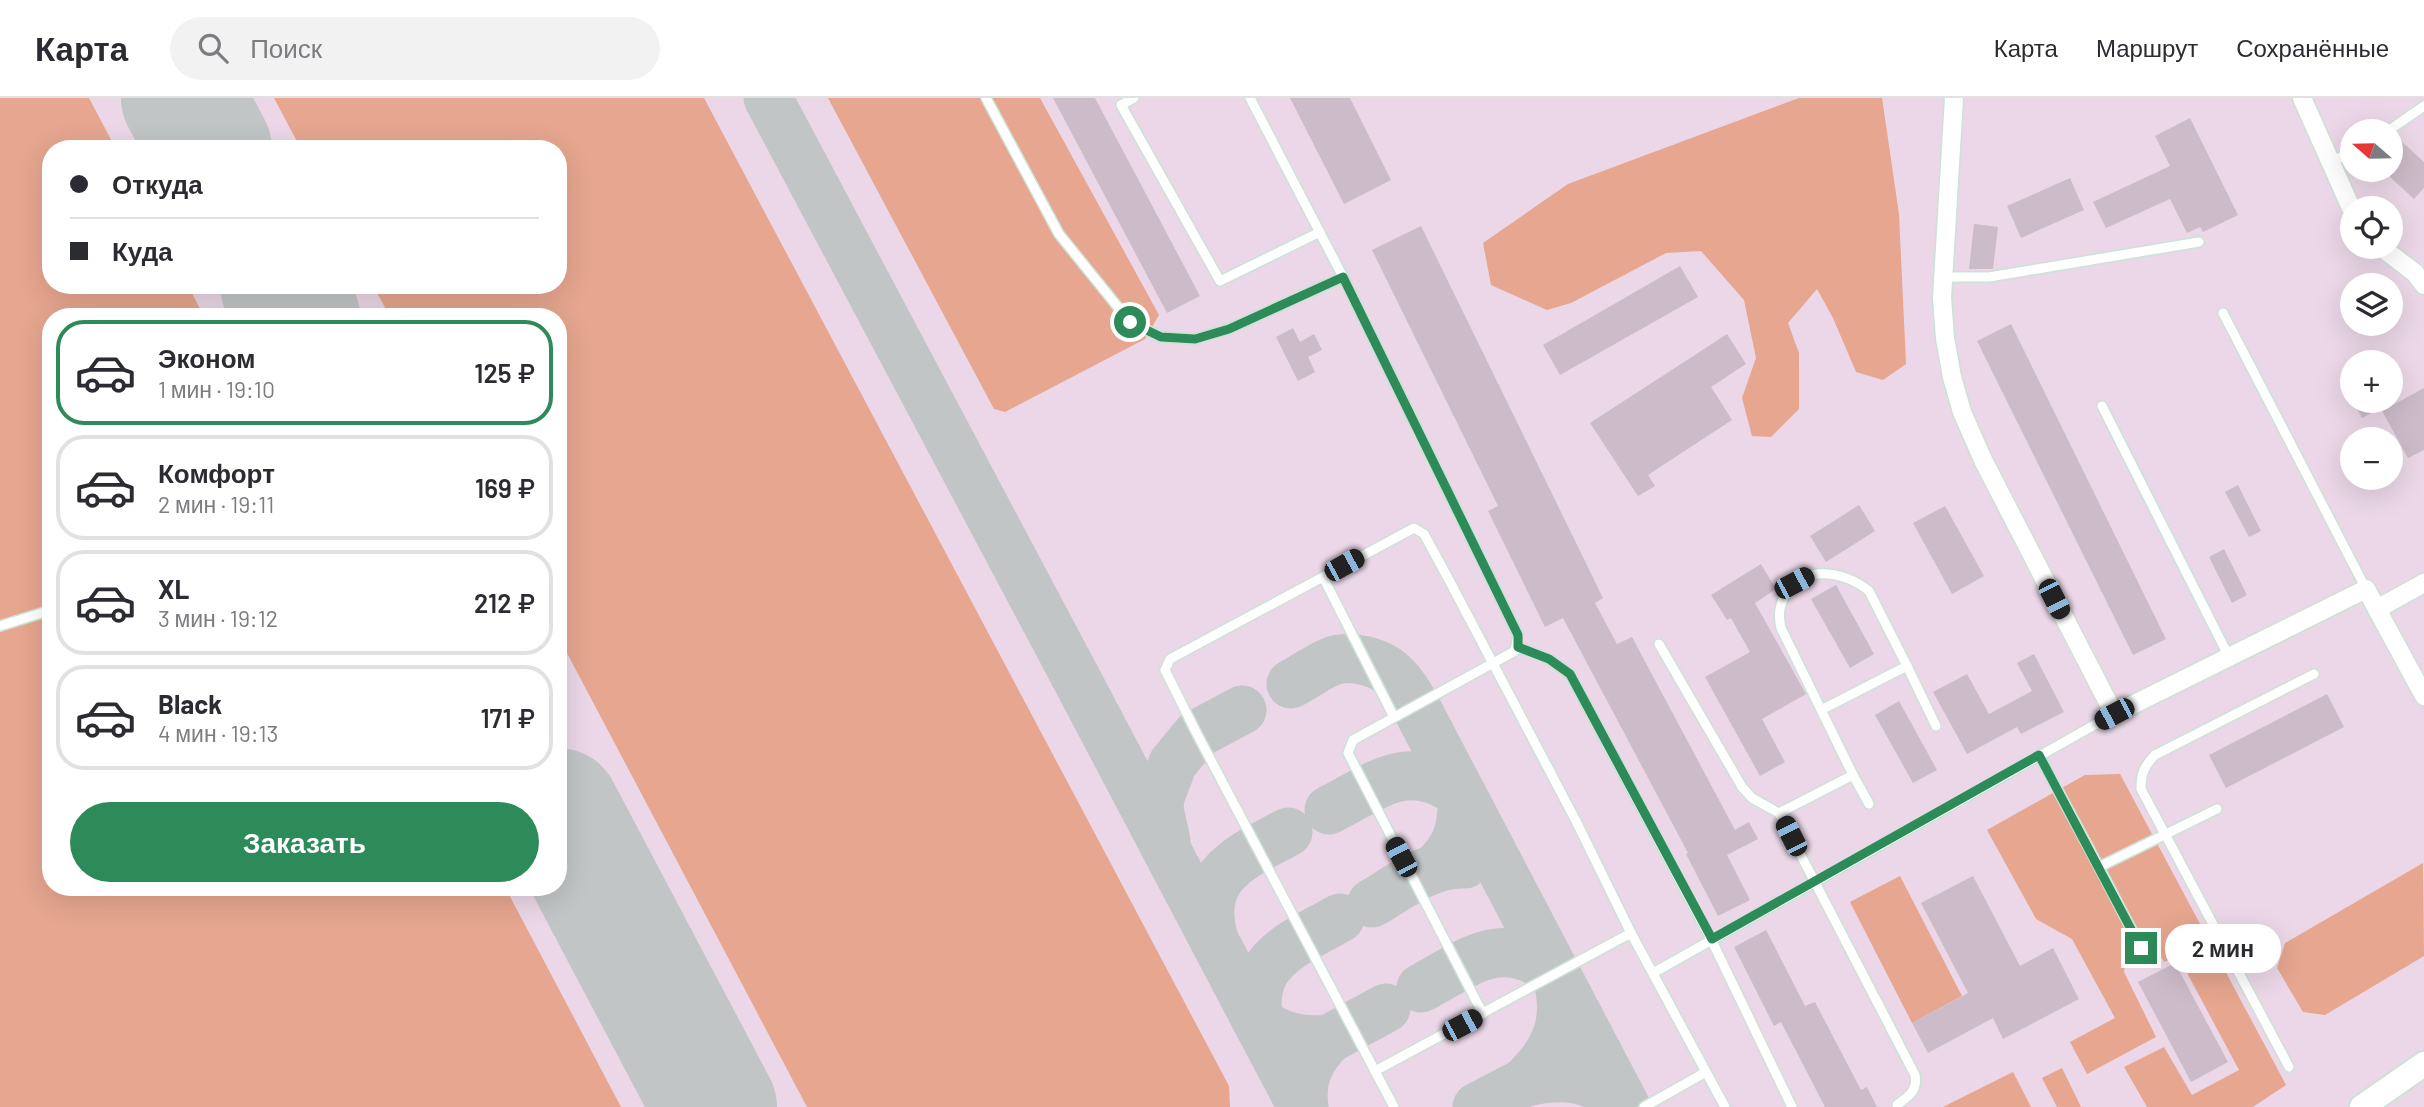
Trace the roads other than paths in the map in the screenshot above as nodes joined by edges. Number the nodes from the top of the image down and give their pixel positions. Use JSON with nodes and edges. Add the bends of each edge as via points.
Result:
{"nodes":[{"id":1,"x":986,"y":98,"type":"edge"},
{"id":2,"x":1134,"y":98,"type":"edge"},
{"id":3,"x":1250,"y":98,"type":"edge"},
{"id":4,"x":1954,"y":98,"type":"edge"},
{"id":5,"x":2302,"y":98,"type":"edge"},
{"id":6,"x":2424,"y":106,"type":"edge"},
{"id":7,"x":2403,"y":121,"type":"edge"},
{"id":8,"x":2340,"y":158,"type":"edge"},
{"id":9,"x":2330,"y":163,"type":"junction"},
{"id":10,"x":2345,"y":196,"type":"edge"},
{"id":11,"x":1320,"y":232,"type":"junction"},
{"id":12,"x":2199,"y":242,"type":"dead end"},
{"id":13,"x":2397,"y":259,"type":"edge"},
{"id":14,"x":1343,"y":277,"type":"junction"},
{"id":15,"x":1943,"y":277,"type":"junction"},
{"id":16,"x":2424,"y":285,"type":"edge"},
{"id":17,"x":2224,"y":313,"type":"dead end"},
{"id":18,"x":2102,"y":406,"type":"dead end"},
{"id":19,"x":1323,"y":577,"type":"junction"},
{"id":20,"x":2424,"y":583,"type":"edge"},
{"id":21,"x":2366,"y":589,"type":"junction"},
{"id":22,"x":2377,"y":609,"type":"junction"},
{"id":23,"x":42,"y":613,"type":"edge"},
{"id":24,"x":0,"y":626,"type":"edge"},
{"id":25,"x":1659,"y":644,"type":"dead end"},
{"id":26,"x":1518,"y":647,"type":"junction"},
{"id":27,"x":2229,"y":657,"type":"junction"},
{"id":28,"x":1494,"y":665,"type":"junction"},
{"id":29,"x":1907,"y":666,"type":"junction"},
{"id":30,"x":2315,"y":674,"type":"dead end"},
{"id":31,"x":2419,"y":674,"type":"edge"},
{"id":32,"x":2424,"y":696,"type":"edge"},
{"id":33,"x":1821,"y":710,"type":"junction"},
{"id":34,"x":2114,"y":714,"type":"junction"},
{"id":35,"x":1394,"y":717,"type":"junction"},
{"id":36,"x":1937,"y":726,"type":"dead end"},
{"id":37,"x":2039,"y":755,"type":"junction"},
{"id":38,"x":1853,"y":775,"type":"junction"},
{"id":39,"x":1869,"y":804,"type":"dead end"},
{"id":40,"x":2217,"y":809,"type":"dead end"},
{"id":41,"x":1779,"y":813,"type":"junction"},
{"id":42,"x":2165,"y":836,"type":"junction"},
{"id":43,"x":2099,"y":867,"type":"junction"},
{"id":44,"x":1814,"y":881,"type":"junction"},
{"id":45,"x":1631,"y":933,"type":"junction"},
{"id":46,"x":1712,"y":939,"type":"junction"},
{"id":47,"x":2141,"y":948,"type":"dead end"},
{"id":48,"x":1653,"y":973,"type":"junction"},
{"id":49,"x":1483,"y":1014,"type":"junction"},
{"id":50,"x":2424,"y":1063,"type":"edge"},
{"id":51,"x":2289,"y":1067,"type":"dead end"},
{"id":52,"x":1376,"y":1071,"type":"junction"},
{"id":53,"x":1706,"y":1072,"type":"junction"},
{"id":54,"x":1896,"y":1105,"type":"edge"},
{"id":55,"x":1394,"y":1107,"type":"edge"},
{"id":56,"x":1644,"y":1107,"type":"edge"},
{"id":57,"x":1725,"y":1107,"type":"edge"},
{"id":58,"x":1792,"y":1107,"type":"edge"},
{"id":59,"x":2362,"y":1107,"type":"edge"}],
"edges":[{"from":1,"to":14,"type":"lane","via":[[1059,234],[1130,322],[1161,337],[1195,339],[1229,329]]},
{"from":2,"to":11,"type":"lane","via":[[1121,105],[1220,281]]},
{"from":3,"to":11,"type":"lane"},
{"from":4,"to":15,"type":"street"},
{"from":5,"to":9,"type":"street"},
{"from":6,"to":7,"type":"lane"},
{"from":8,"to":9,"type":"lane"},
{"from":9,"to":10,"type":"street"},
{"from":11,"to":14,"type":"lane"},
{"from":12,"to":15,"type":"lane","via":[[1989,277]]},
{"from":13,"to":16,"type":"street"},
{"from":14,"to":26,"type":"lane","via":[[1518,635]]},
{"from":15,"to":34,"type":"street","via":[[1945,338],[1962,412]]},
{"from":17,"to":21,"type":"lane"},
{"from":18,"to":27,"type":"lane"},
{"from":19,"to":28,"type":"lane","via":[[1409,529],[1420,531]]},
{"from":19,"to":35,"type":"lane"},
{"from":19,"to":52,"type":"lane","via":[[1170,659],[1165,670]]},
{"from":20,"to":22,"type":"street"},
{"from":21,"to":22,"type":"street"},
{"from":21,"to":27,"type":"street"},
{"from":22,"to":31,"type":"street"},
{"from":23,"to":24,"type":"lane"},
{"from":25,"to":41,"type":"lane","via":[[1742,787]]},
{"from":26,"to":28,"type":"lane"},
{"from":26,"to":46,"type":"lane","via":[[1549,659],[1570,674]]},
{"from":27,"to":34,"type":"street"},
{"from":28,"to":35,"type":"lane"},
{"from":28,"to":45,"type":"lane"},
{"from":29,"to":33,"type":"lane"},
{"from":29,"to":33,"type":"lane","via":[[1869,591],[1840,576],[1810,574],[1794,583],[1778,613]]},
{"from":29,"to":36,"type":"lane"},
{"from":30,"to":42,"type":"lane","via":[[2155,755],[2145,766],[2141,789]]},
{"from":31,"to":32,"type":"street"},
{"from":33,"to":38,"type":"lane"},
{"from":34,"to":37,"type":"lane"},
{"from":35,"to":49,"type":"lane","via":[[1353,740],[1349,759]]},
{"from":37,"to":43,"type":"lane"},
{"from":37,"to":44,"type":"lane"},
{"from":38,"to":39,"type":"lane"},
{"from":38,"to":41,"type":"lane"},
{"from":40,"to":42,"type":"lane"},
{"from":41,"to":44,"type":"lane"},
{"from":42,"to":43,"type":"lane"},
{"from":42,"to":51,"type":"lane"},
{"from":43,"to":47,"type":"lane"},
{"from":44,"to":46,"type":"lane"},
{"from":44,"to":54,"type":"lane","via":[[1915,1075],[1914,1091]]},
{"from":45,"to":48,"type":"lane"},
{"from":45,"to":49,"type":"lane"},
{"from":46,"to":48,"type":"lane"},
{"from":46,"to":58,"type":"lane"},
{"from":48,"to":53,"type":"lane"},
{"from":49,"to":52,"type":"lane"},
{"from":50,"to":59,"type":"main road"},
{"from":52,"to":55,"type":"lane"},
{"from":53,"to":56,"type":"lane"},
{"from":53,"to":57,"type":"lane"}]}
